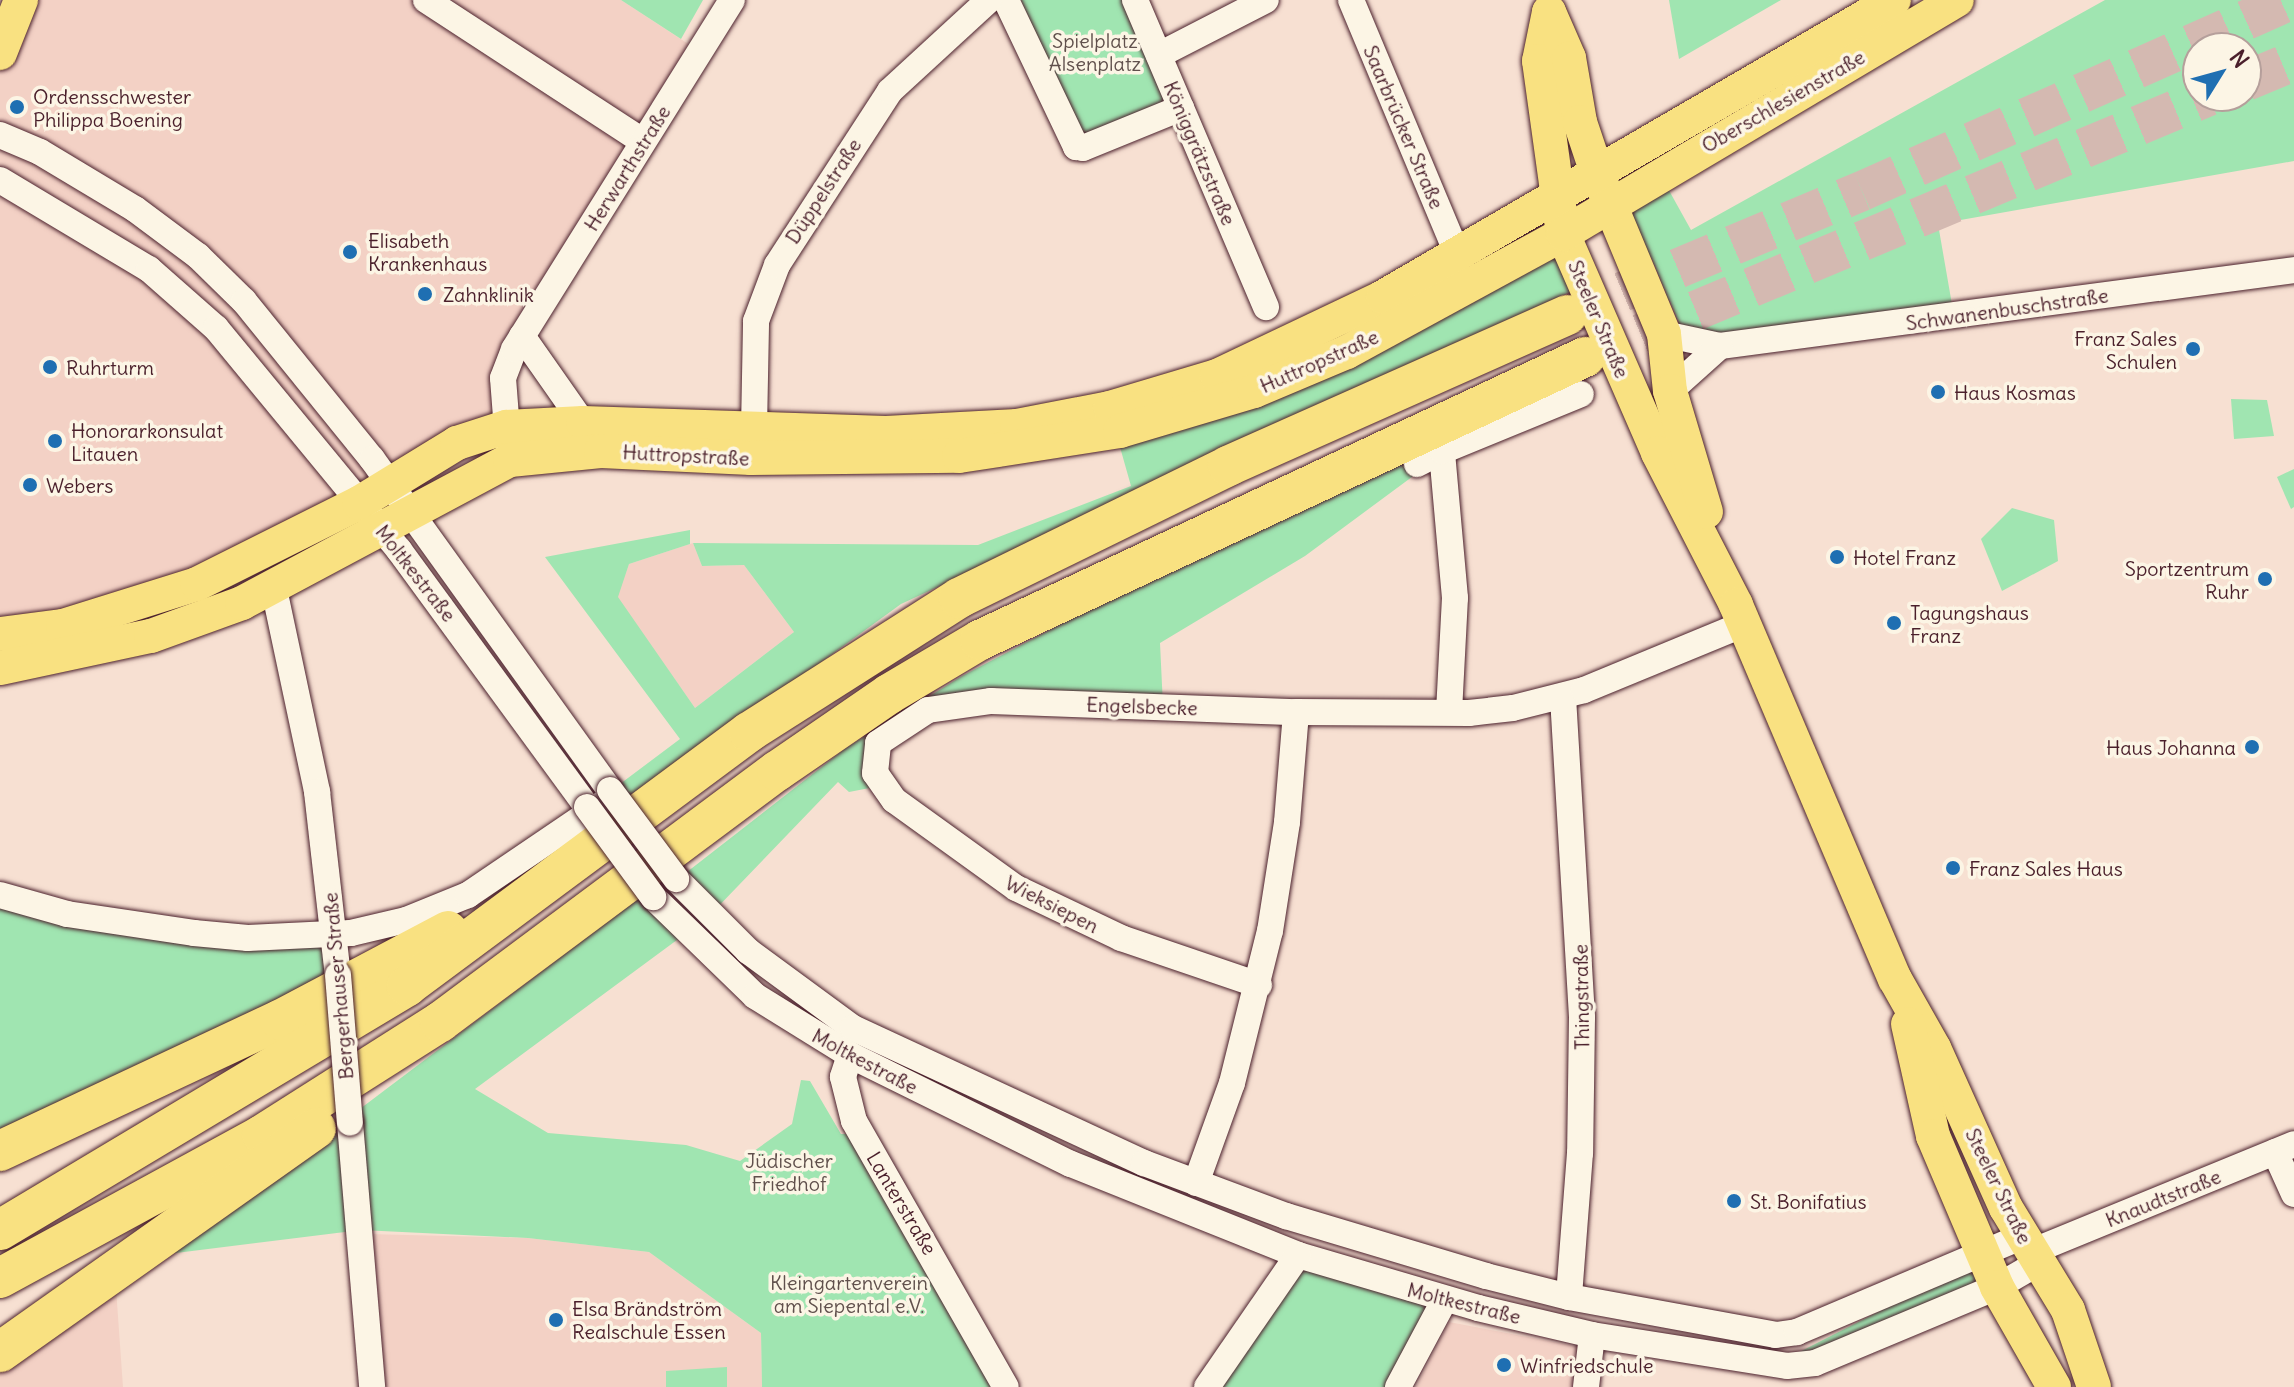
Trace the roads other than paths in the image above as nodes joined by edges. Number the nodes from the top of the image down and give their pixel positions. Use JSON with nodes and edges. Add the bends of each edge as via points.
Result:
{"nodes":[{"id":1,"x":21,"y":0,"type":"edge"},
{"id":2,"x":426,"y":0,"type":"edge"},
{"id":3,"x":732,"y":0,"type":"edge"},
{"id":4,"x":989,"y":0,"type":"edge"},
{"id":5,"x":1006,"y":0,"type":"edge"},
{"id":6,"x":1135,"y":0,"type":"edge"},
{"id":7,"x":1266,"y":0,"type":"edge"},
{"id":8,"x":1351,"y":0,"type":"edge"},
{"id":9,"x":1894,"y":0,"type":"edge"},
{"id":10,"x":1957,"y":0,"type":"edge"},
{"id":11,"x":1548,"y":6,"type":"edge"},
{"id":12,"x":0,"y":53,"type":"edge"},
{"id":13,"x":1159,"y":55,"type":"junction"},
{"id":14,"x":1181,"y":108,"type":"junction"},
{"id":15,"x":0,"y":135,"type":"edge"},
{"id":16,"x":642,"y":141,"type":"junction"},
{"id":17,"x":0,"y":180,"type":"edge"},
{"id":18,"x":1577,"y":184,"type":"junction"},
{"id":19,"x":1610,"y":205,"type":"junction"},
{"id":20,"x":1563,"y":234,"type":"junction"},
{"id":21,"x":1457,"y":253,"type":"junction"},
{"id":22,"x":2294,"y":270,"type":"edge"},
{"id":23,"x":1266,"y":307,"type":"dead end"},
{"id":24,"x":1389,"y":312,"type":"junction"},
{"id":25,"x":1567,"y":315,"type":"tunnel mouth"},
{"id":26,"x":1664,"y":334,"type":"junction"},
{"id":27,"x":522,"y":336,"type":"junction"},
{"id":28,"x":1720,"y":346,"type":"junction"},
{"id":29,"x":1583,"y":375,"type":"joint"},
{"id":30,"x":1670,"y":391,"type":"junction"},
{"id":31,"x":583,"y":423,"type":"junction"},
{"id":32,"x":754,"y":429,"type":"junction"},
{"id":33,"x":508,"y":444,"type":"junction"},
{"id":34,"x":1442,"y":451,"type":"junction"},
{"id":35,"x":1417,"y":464,"type":"dead end"},
{"id":36,"x":390,"y":484,"type":"junction"},
{"id":37,"x":359,"y":503,"type":"junction"},
{"id":38,"x":397,"y":521,"type":"junction"},
{"id":39,"x":274,"y":589,"type":"junction"},
{"id":40,"x":1740,"y":615,"type":"junction"},
{"id":41,"x":0,"y":634,"type":"edge"},
{"id":42,"x":0,"y":668,"type":"edge"},
{"id":43,"x":1563,"y":697,"type":"junction"},
{"id":44,"x":1296,"y":712,"type":"junction"},
{"id":45,"x":1449,"y":712,"type":"junction"},
{"id":46,"x":875,"y":773,"type":"joint"},
{"id":47,"x":612,"y":793,"type":"junction"},
{"id":48,"x":584,"y":814,"type":"junction"},
{"id":49,"x":539,"y":889,"type":"junction"},
{"id":50,"x":0,"y":895,"type":"edge"},
{"id":51,"x":335,"y":934,"type":"junction"},
{"id":52,"x":1259,"y":985,"type":"junction"},
{"id":53,"x":1898,"y":985,"type":"junction"},
{"id":54,"x":440,"y":1022,"type":"junction"},
{"id":55,"x":850,"y":1055,"type":"junction"},
{"id":56,"x":2284,"y":1148,"type":"edge"},
{"id":57,"x":0,"y":1151,"type":"edge"},
{"id":58,"x":1196,"y":1183,"type":"junction"},
{"id":59,"x":2294,"y":1194,"type":"edge"},
{"id":60,"x":0,"y":1230,"type":"edge"},
{"id":61,"x":2030,"y":1251,"type":"junction"},
{"id":62,"x":1981,"y":1252,"type":"junction"},
{"id":63,"x":1298,"y":1255,"type":"junction"},
{"id":64,"x":0,"y":1278,"type":"edge"},
{"id":65,"x":1997,"y":1287,"type":"junction"},
{"id":66,"x":1569,"y":1297,"type":"junction"},
{"id":67,"x":1445,"y":1299,"type":"junction"},
{"id":68,"x":1760,"y":1333,"type":"junction"},
{"id":69,"x":1592,"y":1335,"type":"junction"},
{"id":70,"x":0,"y":1352,"type":"edge"},
{"id":71,"x":1755,"y":1375,"type":"edge"},
{"id":72,"x":372,"y":1387,"type":"edge"},
{"id":73,"x":1006,"y":1387,"type":"edge"},
{"id":74,"x":1207,"y":1387,"type":"edge"},
{"id":75,"x":1398,"y":1387,"type":"edge"},
{"id":76,"x":1586,"y":1387,"type":"edge"},
{"id":77,"x":2054,"y":1387,"type":"edge"},
{"id":78,"x":2094,"y":1387,"type":"edge"}],
"edges":[{"from":1,"to":12,"type":"main road"},
{"from":2,"to":16,"type":"street"},
{"from":3,"to":16,"type":"street","name":"Herwarthstraße"},
{"from":4,"to":32,"type":"street","name":"Düppelstraße","via":[[890,91],[777,265],[756,321]]},
{"from":5,"to":14,"type":"street","via":[[1076,147]]},
{"from":6,"to":13,"type":"street","name":"Königgrätzstraße"},
{"from":7,"to":13,"type":"street"},
{"from":8,"to":21,"type":"street","name":"Saarbrücker Straße"},
{"from":9,"to":18,"type":"main road","name":"Oberschlesienstraße"},
{"from":10,"to":19,"type":"main road","name":"Oberschlesienstraße"},
{"from":11,"to":18,"type":"main road","name":"Steeler Straße","via":[[1569,58],[1580,122]]},
{"from":11,"to":18,"type":"main road","name":"Steeler Straße","via":[[1539,61]]},
{"from":13,"to":14,"type":"street","name":"Königgrätzstraße"},
{"from":14,"to":23,"type":"street","name":"Königgrätzstraße"},
{"from":15,"to":36,"type":"street","name":"Moltkestraße","via":[[90,179],[198,256],[277,340]]},
{"from":16,"to":27,"type":"street","name":"Herwarthstraße"},
{"from":17,"to":37,"type":"street","name":"Moltkestraße","via":[[103,237],[164,279],[239,354]]},
{"from":18,"to":19,"type":"main road","name":"Steeler Straße"},
{"from":18,"to":20,"type":"main road","name":"Steeler Straße"},
{"from":18,"to":21,"type":"main road","name":"Huttropstraße"},
{"from":19,"to":20,"type":"main road","name":"Huttropstraße"},
{"from":19,"to":26,"type":"main road","name":"Steeler Straße"},
{"from":20,"to":24,"type":"main road","name":"Huttropstraße"},
{"from":20,"to":40,"type":"main road","name":"Steeler Straße","via":[[1658,453]]},
{"from":21,"to":24,"type":"main road","name":"Huttropstraße"},
{"from":22,"to":28,"type":"street","name":"Schwanenbuschstraße"},
{"from":24,"to":32,"type":"main road","name":"Huttropstraße","via":[[1110,408],[1017,426],[886,433]]},
{"from":24,"to":33,"type":"main road","name":"Huttropstraße","via":[[1254,391],[1183,415],[1023,450],[890,460]]},
{"from":25,"to":49,"type":"highway","via":[[1228,466],[959,598],[761,724]]},
{"from":26,"to":28,"type":"street","name":"Schwanenbuschstraße"},
{"from":26,"to":30,"type":"main road","name":"Steeler Straße"},
{"from":27,"to":31,"type":"street"},
{"from":27,"to":33,"type":"street","name":"Herwarthstraße","via":[[503,378]]},
{"from":28,"to":30,"type":"street"},
{"from":29,"to":34,"type":"street"},
{"from":29,"to":54,"type":"highway","via":[[980,640],[777,771]]},
{"from":30,"to":40,"type":"main road","name":"Steeler Straße"},
{"from":31,"to":32,"type":"main road","name":"Huttropstraße"},
{"from":31,"to":33,"type":"main road","name":"Huttropstraße"},
{"from":33,"to":36,"type":"main road","name":"Huttropstraße","via":[[457,443]]},
{"from":33,"to":38,"type":"main road","name":"Huttropstraße"},
{"from":34,"to":35,"type":"street"},
{"from":34,"to":45,"type":"street","via":[[1455,598]]},
{"from":36,"to":37,"type":"main road","name":"Huttropstraße"},
{"from":36,"to":38,"type":"street","name":"Moltkestraße"},
{"from":37,"to":38,"type":"street","name":"Moltkestraße"},
{"from":37,"to":41,"type":"main road","name":"Huttropstraße","via":[[197,584],[63,626]]},
{"from":38,"to":39,"type":"main road","name":"Huttropstraße"},
{"from":38,"to":47,"type":"street","name":"Moltkestraße"},
{"from":38,"to":48,"type":"street","name":"Moltkestraße"},
{"from":39,"to":42,"type":"main road","name":"Huttropstraße","via":[[151,636]]},
{"from":39,"to":51,"type":"street","name":"Bergerhauser Straße","via":[[317,792]]},
{"from":40,"to":43,"type":"street","name":"Engelsbecke"},
{"from":40,"to":53,"type":"main road","name":"Steeler Straße"},
{"from":43,"to":45,"type":"street","name":"Engelsbecke","via":[[1513,708]]},
{"from":43,"to":66,"type":"street","name":"Thingstraße","via":[[1582,1017],[1580,1153]]},
{"from":44,"to":45,"type":"street","name":"Engelsbecke"},
{"from":44,"to":46,"type":"street","name":"Engelsbecke","via":[[967,703],[928,710],[890,731],[875,750]]},
{"from":44,"to":52,"type":"street","via":[[1280,877]]},
{"from":46,"to":52,"type":"street","name":"Wieksiepen","via":[[894,800],[1016,888],[1121,938]]},
{"from":47,"to":48,"type":"street"},
{"from":47,"to":58,"type":"street","name":"Moltkestraße","bridge":true,"via":[[676,879],[776,974],[853,1028],[1093,1142]]},
{"from":48,"to":51,"type":"street","via":[[451,903],[406,920]]},
{"from":48,"to":55,"type":"street","name":"Moltkestraße","bridge":true,"via":[[653,897],[755,996]]},
{"from":49,"to":57,"type":"highway","via":[[280,1020]]},
{"from":49,"to":60,"type":"highway","via":[[407,986]]},
{"from":50,"to":51,"type":"street","via":[[67,914],[194,933],[248,938]]},
{"from":51,"to":72,"type":"street","name":"Bergerhauser Straße","bridge":true},
{"from":52,"to":58,"type":"street"},
{"from":53,"to":61,"type":"main road","name":"Steeler Straße","via":[[1934,1048]]},
{"from":53,"to":62,"type":"main road","name":"Steeler Straße","via":[[1933,1136]]},
{"from":54,"to":64,"type":"highway","via":[[262,1135]]},
{"from":54,"to":70,"type":"highway","via":[[379,1082]]},
{"from":55,"to":63,"type":"street","name":"Moltkestraße","via":[[1071,1164]]},
{"from":55,"to":73,"type":"street","name":"Lanterstraße","via":[[843,1077],[854,1121]]},
{"from":56,"to":59,"type":"street"},
{"from":56,"to":61,"type":"street","name":"Knaudtstraße"},
{"from":58,"to":66,"type":"street","name":"Moltkestraße","via":[[1375,1245]]},
{"from":61,"to":62,"type":"street","name":"Moltkestraße"},
{"from":61,"to":65,"type":"street","name":"Moltkestraße"},
{"from":61,"to":78,"type":"main road","name":"Steeler Straße","via":[[2068,1310]]},
{"from":62,"to":65,"type":"main road","name":"Steeler Straße"},
{"from":62,"to":68,"type":"street","name":"Moltkestraße","via":[[1797,1332]]},
{"from":63,"to":67,"type":"street","name":"Moltkestraße"},
{"from":63,"to":74,"type":"street"},
{"from":65,"to":71,"type":"street","name":"Moltkestraße","via":[[1815,1363]]},
{"from":65,"to":77,"type":"main road","name":"Steeler Straße"},
{"from":66,"to":68,"type":"street","name":"Moltkestraße"},
{"from":67,"to":69,"type":"street","name":"Moltkestraße"},
{"from":67,"to":75,"type":"street"},
{"from":68,"to":71,"type":"street"},
{"from":69,"to":71,"type":"street","name":"Moltkestraße"},
{"from":69,"to":76,"type":"street"}]}
